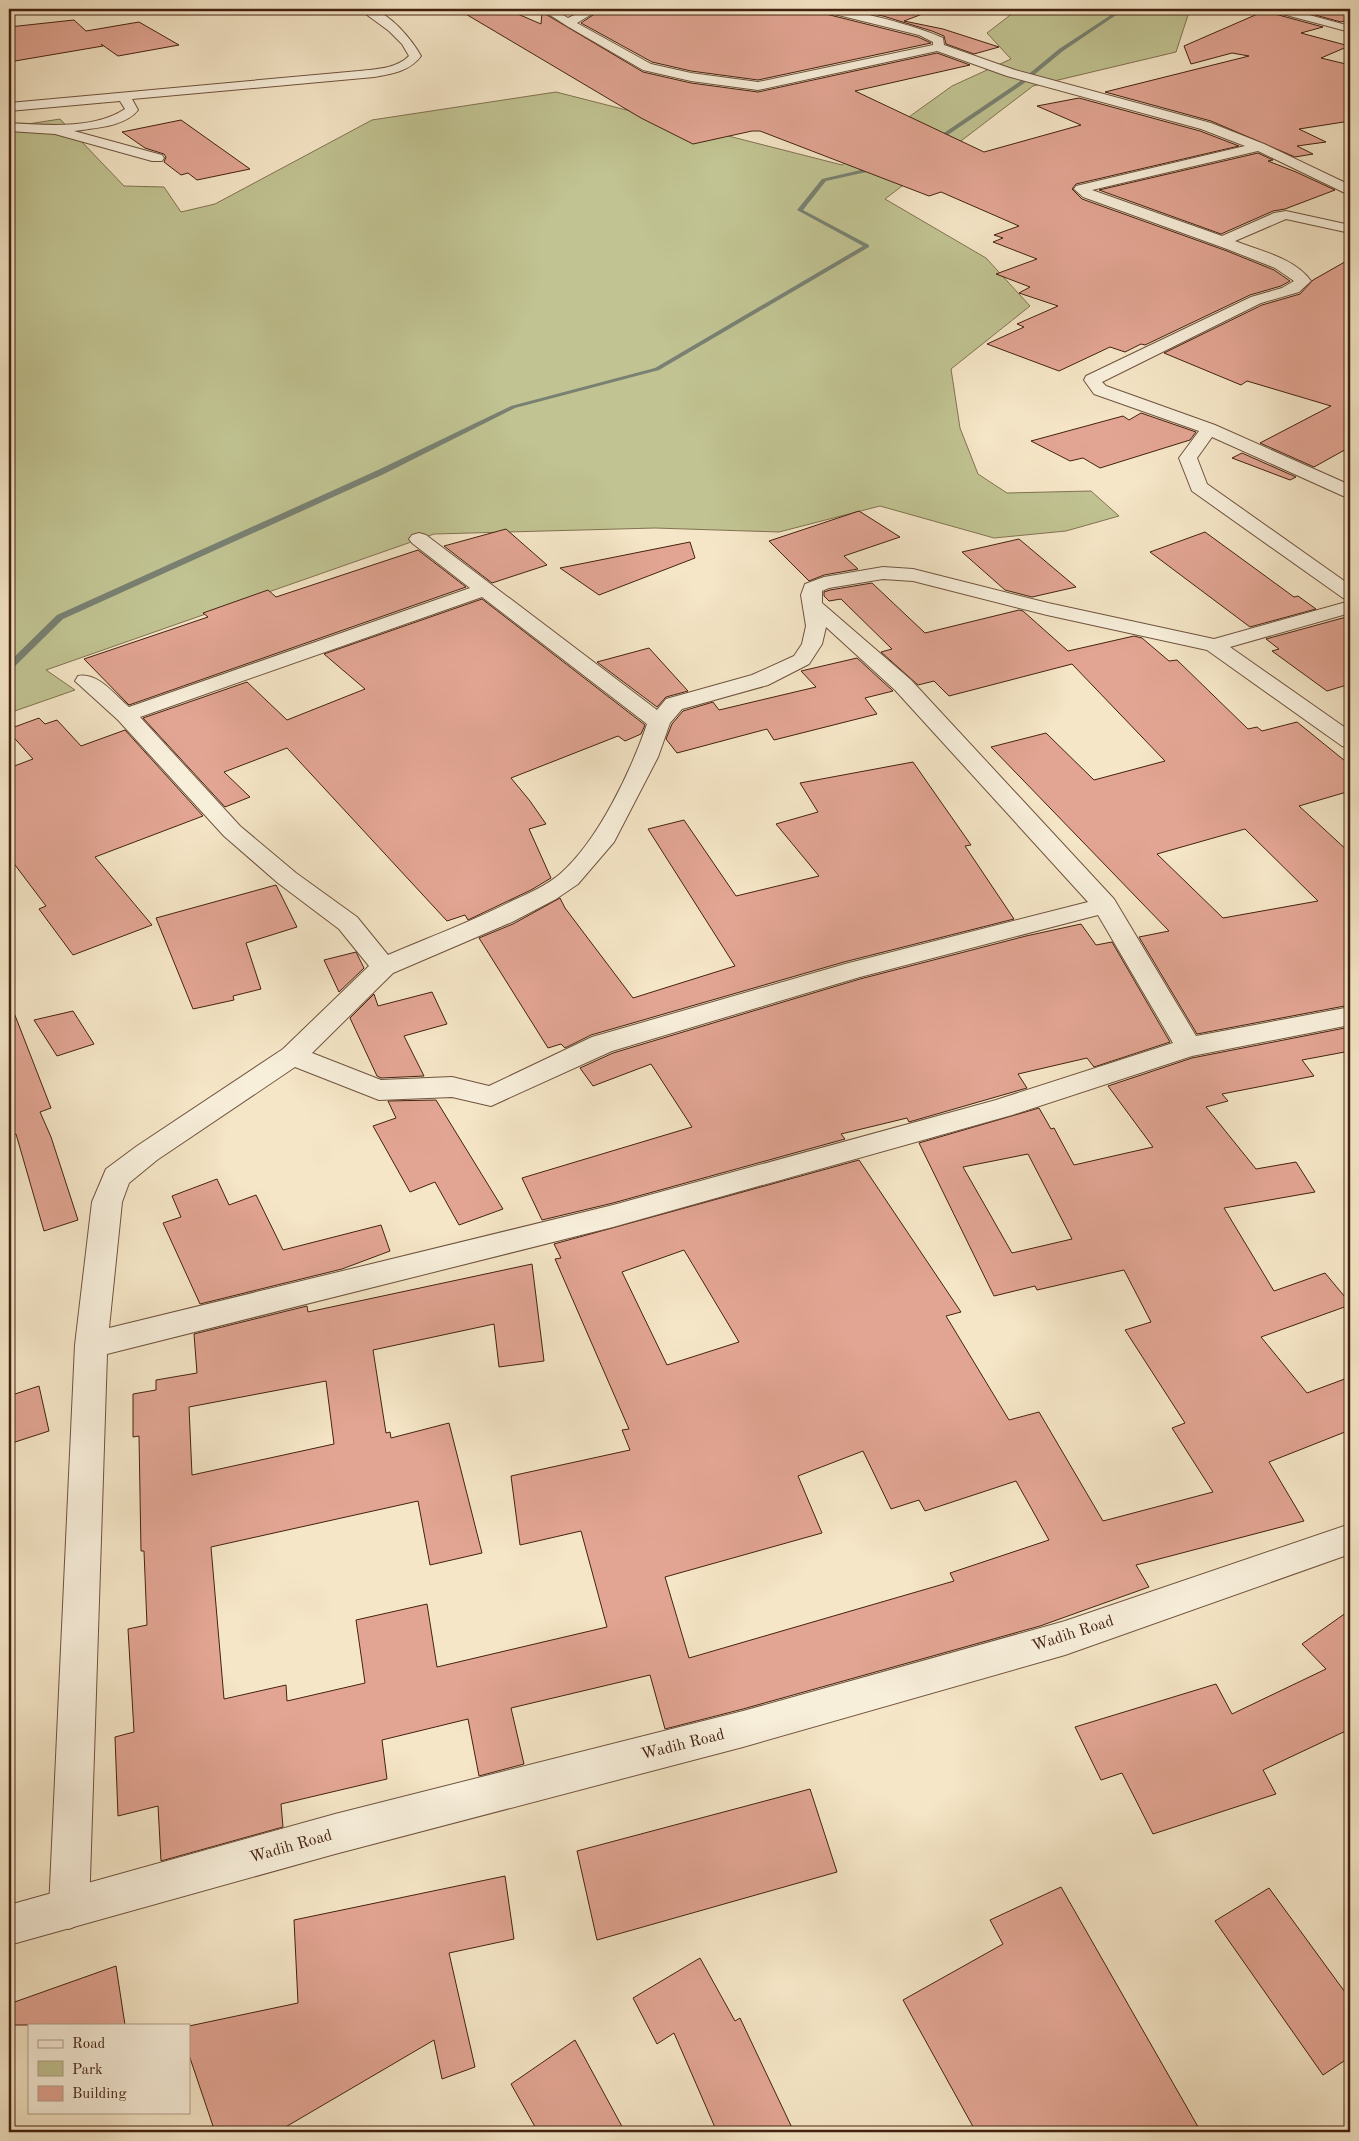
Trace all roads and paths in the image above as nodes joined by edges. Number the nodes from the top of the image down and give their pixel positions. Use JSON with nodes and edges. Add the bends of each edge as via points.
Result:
{"nodes":[{"id":1,"x":364,"y":9,"type":"edge"},
{"id":2,"x":546,"y":9,"type":"edge"},
{"id":3,"x":596,"y":9,"type":"edge"},
{"id":4,"x":826,"y":9,"type":"edge"},
{"id":5,"x":1279,"y":10,"type":"dead end"},
{"id":6,"x":571,"y":24,"type":"junction"},
{"id":7,"x":1350,"y":29,"type":"edge"},
{"id":8,"x":938,"y":47,"type":"junction"},
{"id":9,"x":124,"y":97,"type":"junction"},
{"id":10,"x":9,"y":107,"type":"edge"},
{"id":11,"x":9,"y":127,"type":"edge"},
{"id":12,"x":56,"y":130,"type":"junction"},
{"id":13,"x":1259,"y":147,"type":"junction"},
{"id":14,"x":157,"y":158,"type":"dead end"},
{"id":15,"x":1350,"y":190,"type":"edge"},
{"id":16,"x":1350,"y":229,"type":"edge"},
{"id":17,"x":1224,"y":241,"type":"junction"},
{"id":18,"x":1209,"y":429,"type":"junction"},
{"id":19,"x":1350,"y":492,"type":"edge"},
{"id":20,"x":418,"y":539,"type":"dead end"},
{"id":21,"x":485,"y":589,"type":"junction"},
{"id":22,"x":1350,"y":594,"type":"edge"},
{"id":23,"x":814,"y":606,"type":"junction"},
{"id":24,"x":1350,"y":607,"type":"edge"},
{"id":25,"x":1214,"y":645,"type":"junction"},
{"id":26,"x":86,"y":681,"type":"dead end"},
{"id":27,"x":126,"y":715,"type":"junction"},
{"id":28,"x":659,"y":722,"type":"junction"},
{"id":29,"x":1350,"y":741,"type":"edge"},
{"id":30,"x":1105,"y":905,"type":"junction"},
{"id":31,"x":384,"y":967,"type":"junction"},
{"id":32,"x":1350,"y":1016,"type":"edge"},
{"id":33,"x":1189,"y":1047,"type":"junction"},
{"id":34,"x":293,"y":1056,"type":"junction"},
{"id":35,"x":91,"y":1346,"type":"junction"},
{"id":36,"x":1350,"y":1539,"type":"edge"},
{"id":37,"x":69,"y":1909,"type":"junction"},
{"id":38,"x":9,"y":1926,"type":"edge"}],
"edges":[{"from":1,"to":9,"type":"street","via":[[389,25],[412,47],[415,56],[409,63],[359,75]]},
{"from":2,"to":6,"type":"street"},
{"from":3,"to":6,"type":"street","via":[[573,19]]},
{"from":4,"to":8,"type":"street","via":[[923,34],[939,40]]},
{"from":5,"to":7,"type":"street"},
{"from":6,"to":8,"type":"street","via":[[647,67],[758,86]]},
{"from":8,"to":13,"type":"street","via":[[1011,72],[1206,126]]},
{"from":9,"to":10,"type":"street"},
{"from":9,"to":12,"type":"street","via":[[132,110],[126,115]]},
{"from":11,"to":12,"type":"street"},
{"from":12,"to":14,"type":"street"},
{"from":13,"to":15,"type":"street"},
{"from":13,"to":17,"type":"street","via":[[1081,189]]},
{"from":16,"to":17,"type":"street","via":[[1293,215],[1279,216]]},
{"from":17,"to":18,"type":"street","via":[[1283,266],[1303,281],[1285,292],[1256,300],[1092,380],[1100,390]]},
{"from":18,"to":19,"type":"street"},
{"from":18,"to":22,"type":"street","via":[[1188,458],[1199,487]]},
{"from":20,"to":21,"type":"street"},
{"from":21,"to":27,"type":"street"},
{"from":21,"to":28,"type":"street"},
{"from":23,"to":25,"type":"street","via":[[812,588],[824,583],[899,573]]},
{"from":23,"to":28,"type":"street","via":[[816,626],[812,644],[802,660],[760,680],[674,704]]},
{"from":23,"to":30,"type":"street","via":[[903,685]]},
{"from":24,"to":25,"type":"street"},
{"from":25,"to":29,"type":"street"},
{"from":26,"to":27,"type":"street"},
{"from":27,"to":31,"type":"street","via":[[232,831],[287,878],[348,923]]},
{"from":28,"to":31,"type":"street","via":[[647,757],[602,842],[569,879],[503,916]]},
{"from":30,"to":33,"type":"street"},
{"from":30,"to":34,"type":"street","via":[[835,976],[602,1044],[491,1096],[452,1087],[379,1090]]},
{"from":31,"to":34,"type":"street"},
{"from":32,"to":33,"type":"street"},
{"from":33,"to":35,"type":"street","via":[[1002,1108],[612,1216]]},
{"from":34,"to":35,"type":"street","via":[[147,1152],[116,1177],[107,1202]]},
{"from":35,"to":37,"type":"street"},
{"from":36,"to":37,"type":"street","name":"Wadih Road","via":[[1055,1640],[743,1729],[336,1834]]},
{"from":37,"to":38,"type":"street","name":"Wadih Road"}]}
